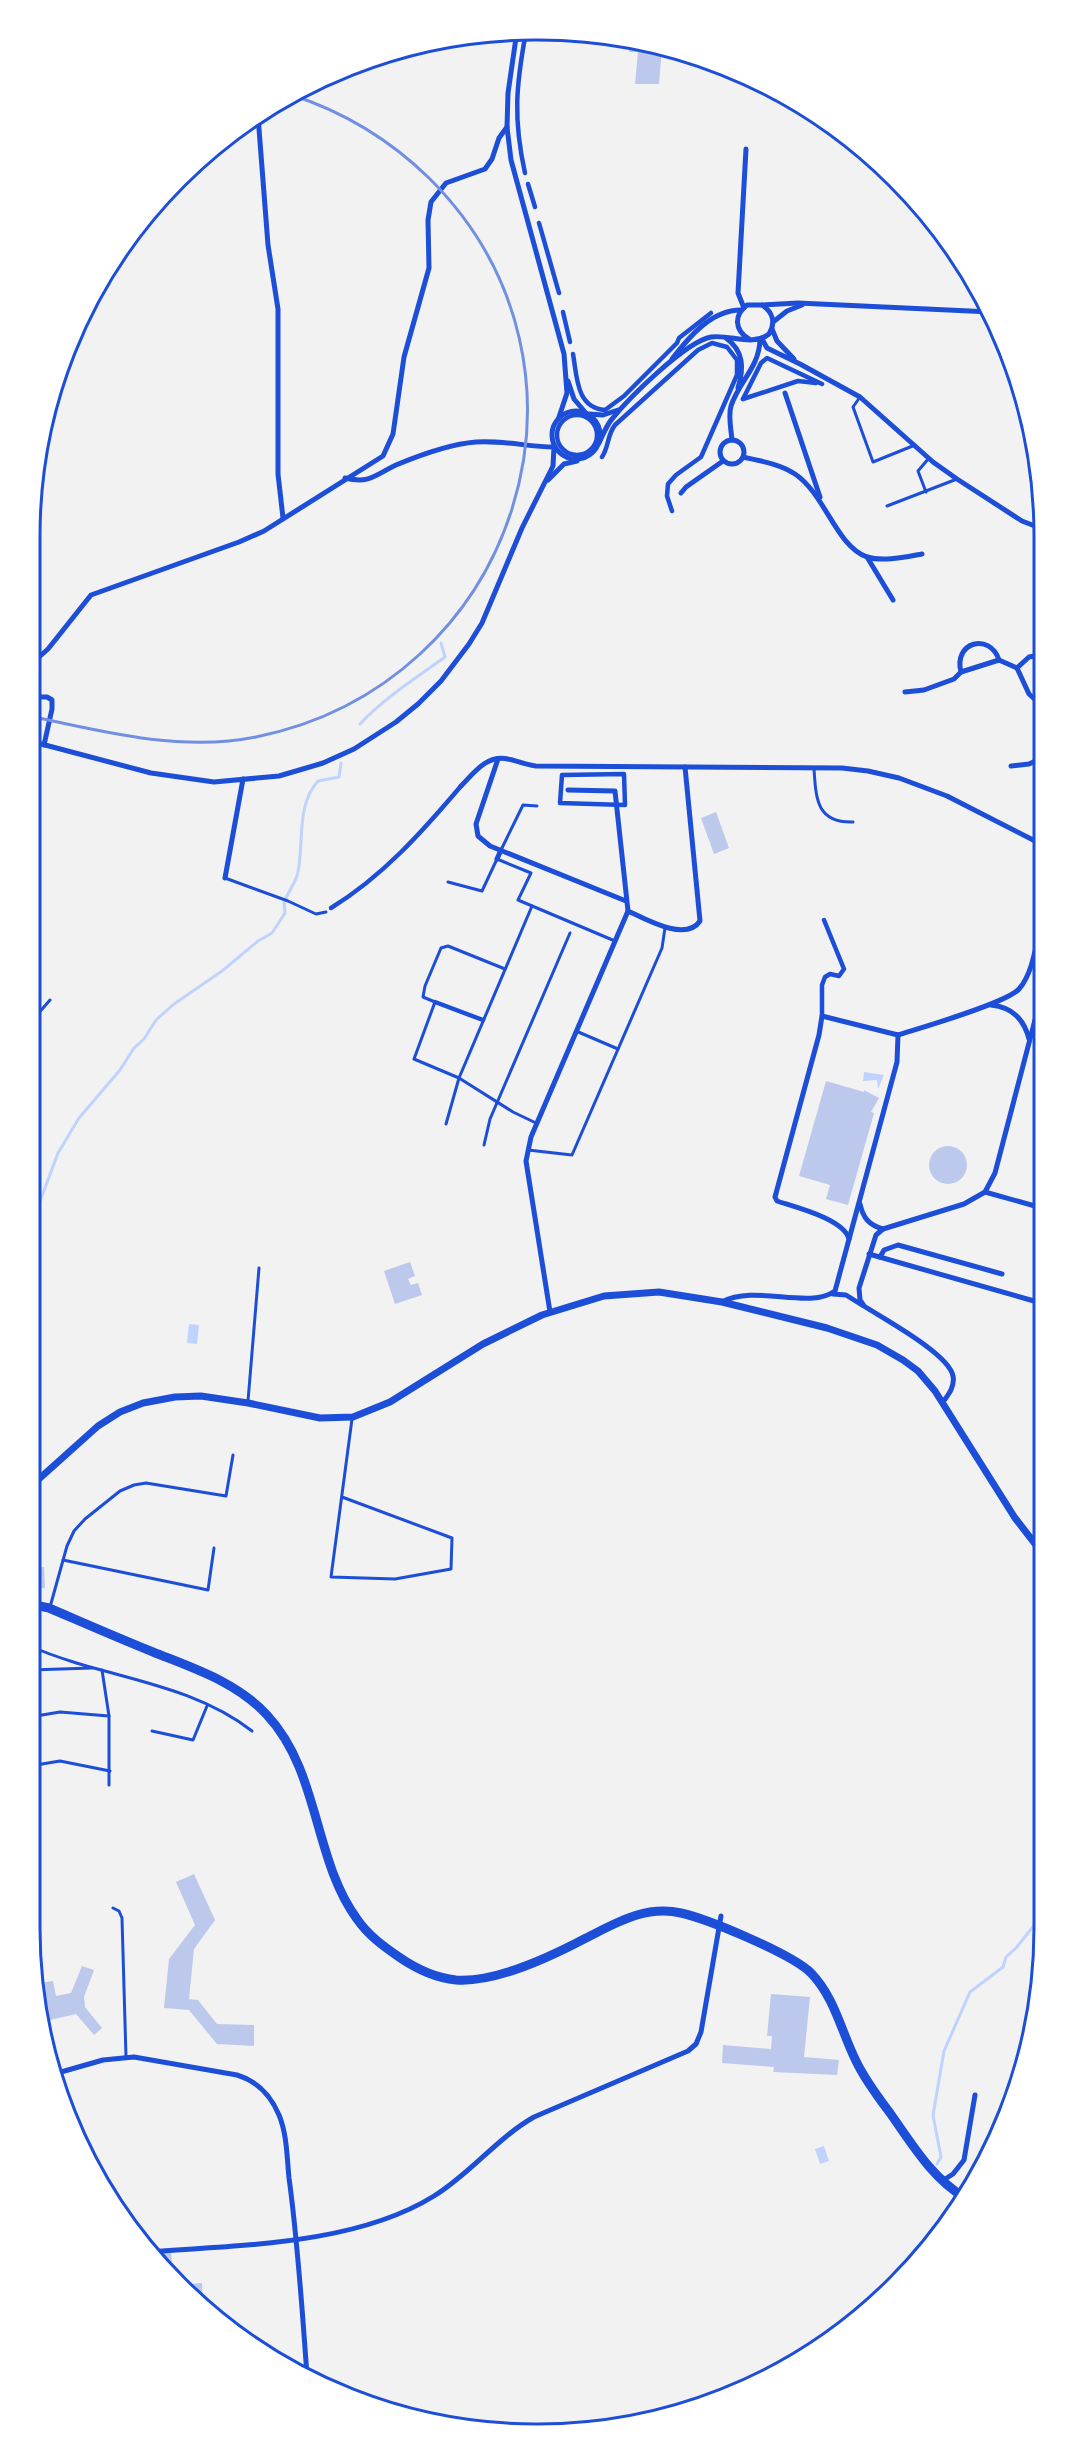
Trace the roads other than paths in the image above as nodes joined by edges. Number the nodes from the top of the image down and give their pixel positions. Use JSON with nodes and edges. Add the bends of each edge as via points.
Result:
{"nodes":[{"id":1,"x":516,"y":41,"type":"edge"},
{"id":2,"x":525,"y":41,"type":"edge"},
{"id":3,"x":259,"y":126,"type":"edge"},
{"id":4,"x":507,"y":127,"type":"junction"},
{"id":5,"x":746,"y":149,"type":"dead end"},
{"id":6,"x":525,"y":173,"type":"dead end"},
{"id":7,"x":528,"y":184,"type":"dead end"},
{"id":8,"x":535,"y":207,"type":"dead end"},
{"id":9,"x":539,"y":223,"type":"dead end"},
{"id":10,"x":559,"y":293,"type":"dead end"},
{"id":11,"x":812,"y":304,"type":"junction"},
{"id":12,"x":762,"y":305,"type":"junction"},
{"id":13,"x":743,"y":309,"type":"junction"},
{"id":14,"x":979,"y":311,"type":"edge"},
{"id":15,"x":563,"y":312,"type":"dead end"},
{"id":16,"x":711,"y":313,"type":"dead end"},
{"id":17,"x":773,"y":322,"type":"junction"},
{"id":18,"x":772,"y":329,"type":"junction"},
{"id":19,"x":723,"y":336,"type":"junction"},
{"id":20,"x":749,"y":339,"type":"junction"},
{"id":21,"x":761,"y":339,"type":"junction"},
{"id":22,"x":570,"y":342,"type":"dead end"},
{"id":23,"x":573,"y":354,"type":"dead end"},
{"id":24,"x":800,"y":364,"type":"junction"},
{"id":25,"x":663,"y":369,"type":"junction"},
{"id":26,"x":567,"y":377,"type":"junction"},
{"id":27,"x":822,"y":384,"type":"joint"},
{"id":28,"x":785,"y":393,"type":"dead end"},
{"id":29,"x":736,"y":396,"type":"junction"},
{"id":30,"x":860,"y":397,"type":"junction"},
{"id":31,"x":624,"y":405,"type":"junction"},
{"id":32,"x":587,"y":413,"type":"junction"},
{"id":33,"x":559,"y":417,"type":"junction"},
{"id":34,"x":732,"y":440,"type":"junction"},
{"id":35,"x":599,"y":443,"type":"junction"},
{"id":36,"x":915,"y":445,"type":"junction"},
{"id":37,"x":555,"y":447,"type":"junction"},
{"id":38,"x":586,"y":453,"type":"joint"},
{"id":39,"x":743,"y":457,"type":"junction"},
{"id":40,"x":602,"y":458,"type":"dead end"},
{"id":41,"x":929,"y":458,"type":"junction"},
{"id":42,"x":581,"y":459,"type":"junction"},
{"id":43,"x":723,"y":460,"type":"junction"},
{"id":44,"x":345,"y":478,"type":"junction"},
{"id":45,"x":957,"y":479,"type":"junction"},
{"id":46,"x":545,"y":482,"type":"junction"},
{"id":47,"x":926,"y":492,"type":"junction"},
{"id":48,"x":681,"y":493,"type":"dead end"},
{"id":49,"x":820,"y":500,"type":"junction"},
{"id":50,"x":887,"y":506,"type":"dead end"},
{"id":51,"x":672,"y":511,"type":"dead end"},
{"id":52,"x":283,"y":518,"type":"junction"},
{"id":53,"x":1033,"y":526,"type":"edge"},
{"id":54,"x":922,"y":554,"type":"dead end"},
{"id":55,"x":867,"y":557,"type":"junction"},
{"id":56,"x":893,"y":600,"type":"dead end"},
{"id":57,"x":1034,"y":656,"type":"edge"},
{"id":58,"x":40,"y":657,"type":"edge"},
{"id":59,"x":999,"y":660,"type":"junction"},
{"id":60,"x":1017,"y":668,"type":"junction"},
{"id":61,"x":961,"y":672,"type":"junction"},
{"id":62,"x":905,"y":693,"type":"dead end"},
{"id":63,"x":40,"y":697,"type":"edge"},
{"id":64,"x":1034,"y":699,"type":"edge"},
{"id":65,"x":40,"y":744,"type":"edge"},
{"id":66,"x":44,"y":745,"type":"junction"},
{"id":67,"x":498,"y":759,"type":"junction"},
{"id":68,"x":1034,"y":762,"type":"edge"},
{"id":69,"x":1011,"y":766,"type":"dead end"},
{"id":70,"x":685,"y":767,"type":"junction"},
{"id":71,"x":813,"y":767,"type":"junction"},
{"id":72,"x":243,"y":779,"type":"junction"},
{"id":73,"x":461,"y":786,"type":"joint"},
{"id":74,"x":568,"y":790,"type":"dead end"},
{"id":75,"x":537,"y":806,"type":"dead end"},
{"id":76,"x":616,"y":806,"type":"junction"},
{"id":77,"x":853,"y":822,"type":"dead end"},
{"id":78,"x":1034,"y":840,"type":"edge"},
{"id":79,"x":501,"y":850,"type":"junction"},
{"id":80,"x":497,"y":859,"type":"junction"},
{"id":81,"x":225,"y":878,"type":"joint"},
{"id":82,"x":448,"y":882,"type":"dead end"},
{"id":83,"x":626,"y":901,"type":"junction"},
{"id":84,"x":532,"y":906,"type":"junction"},
{"id":85,"x":329,"y":910,"type":"joint"},
{"id":86,"x":628,"y":911,"type":"junction"},
{"id":87,"x":824,"y":920,"type":"dead end"},
{"id":88,"x":665,"y":926,"type":"junction"},
{"id":89,"x":570,"y":933,"type":"dead end"},
{"id":90,"x":615,"y":941,"type":"junction"},
{"id":91,"x":1034,"y":951,"type":"edge"},
{"id":92,"x":505,"y":969,"type":"junction"},
{"id":93,"x":50,"y":1000,"type":"dead end"},
{"id":94,"x":435,"y":1002,"type":"junction"},
{"id":95,"x":987,"y":1005,"type":"junction"},
{"id":96,"x":40,"y":1012,"type":"edge"},
{"id":97,"x":822,"y":1016,"type":"junction"},
{"id":98,"x":483,"y":1020,"type":"junction"},
{"id":99,"x":1034,"y":1025,"type":"edge"},
{"id":100,"x":576,"y":1031,"type":"junction"},
{"id":101,"x":898,"y":1035,"type":"junction"},
{"id":102,"x":1030,"y":1041,"type":"junction"},
{"id":103,"x":618,"y":1049,"type":"junction"},
{"id":104,"x":459,"y":1078,"type":"junction"},
{"id":105,"x":497,"y":1101,"type":"junction"},
{"id":106,"x":536,"y":1123,"type":"junction"},
{"id":107,"x":446,"y":1124,"type":"dead end"},
{"id":108,"x":484,"y":1145,"type":"dead end"},
{"id":109,"x":528,"y":1150,"type":"junction"},
{"id":110,"x":985,"y":1192,"type":"junction"},
{"id":111,"x":860,"y":1202,"type":"junction"},
{"id":112,"x":1034,"y":1206,"type":"edge"},
{"id":113,"x":883,"y":1229,"type":"junction"},
{"id":114,"x":849,"y":1243,"type":"junction"},
{"id":115,"x":869,"y":1254,"type":"junction"},
{"id":116,"x":880,"y":1257,"type":"junction"},
{"id":117,"x":259,"y":1268,"type":"dead end"},
{"id":118,"x":1002,"y":1274,"type":"dead end"},
{"id":119,"x":831,"y":1294,"type":"junction"},
{"id":120,"x":1034,"y":1301,"type":"dead end"},
{"id":121,"x":722,"y":1302,"type":"junction"},
{"id":122,"x":864,"y":1306,"type":"junction"},
{"id":123,"x":550,"y":1312,"type":"junction"},
{"id":124,"x":943,"y":1402,"type":"junction"},
{"id":125,"x":248,"y":1403,"type":"junction"},
{"id":126,"x":353,"y":1417,"type":"junction"},
{"id":127,"x":232,"y":1455,"type":"dead end"},
{"id":128,"x":40,"y":1478,"type":"edge"},
{"id":129,"x":342,"y":1497,"type":"junction"},
{"id":130,"x":1034,"y":1542,"type":"edge"},
{"id":131,"x":214,"y":1548,"type":"dead end"},
{"id":132,"x":63,"y":1560,"type":"junction"},
{"id":133,"x":40,"y":1606,"type":"edge"},
{"id":134,"x":49,"y":1608,"type":"junction"},
{"id":135,"x":40,"y":1650,"type":"edge"},
{"id":136,"x":97,"y":1668,"type":"junction"},
{"id":137,"x":40,"y":1670,"type":"edge"},
{"id":138,"x":102,"y":1670,"type":"junction"},
{"id":139,"x":207,"y":1706,"type":"junction"},
{"id":140,"x":40,"y":1715,"type":"edge"},
{"id":141,"x":109,"y":1716,"type":"junction"},
{"id":142,"x":152,"y":1731,"type":"dead end"},
{"id":143,"x":252,"y":1731,"type":"dead end"},
{"id":144,"x":40,"y":1764,"type":"edge"},
{"id":145,"x":110,"y":1771,"type":"junction"},
{"id":146,"x":109,"y":1785,"type":"dead end"},
{"id":147,"x":113,"y":1908,"type":"dead end"},
{"id":148,"x":721,"y":1916,"type":"dead end"},
{"id":149,"x":719,"y":1927,"type":"junction"},
{"id":150,"x":126,"y":2057,"type":"junction"},
{"id":151,"x":62,"y":2072,"type":"edge"},
{"id":152,"x":975,"y":2096,"type":"dead end"},
{"id":153,"x":942,"y":2181,"type":"junction"},
{"id":154,"x":957,"y":2192,"type":"edge"},
{"id":155,"x":955,"y":2195,"type":"edge"},
{"id":156,"x":297,"y":2240,"type":"junction"},
{"id":157,"x":161,"y":2251,"type":"edge"},
{"id":158,"x":306,"y":2366,"type":"edge"}],
"edges":[{"from":1,"to":4,"type":"street"},
{"from":2,"to":6,"type":"street","via":[[516,109]]},
{"from":3,"to":52,"type":"street","via":[[268,245],[278,309],[278,474]]},
{"from":4,"to":26,"type":"street"},
{"from":4,"to":44,"type":"street","via":[[485,170],[446,183],[431,202],[429,268],[405,357],[393,434],[383,456]]},
{"from":5,"to":13,"type":"street","via":[[738,292]]},
{"from":7,"to":8,"type":"street"},
{"from":9,"to":10,"type":"street"},
{"from":11,"to":12,"type":"street"},
{"from":11,"to":14,"type":"street"},
{"from":11,"to":17,"type":"street","via":[[799,305]]},
{"from":12,"to":13,"type":"street"},
{"from":12,"to":17,"type":"street"},
{"from":13,"to":20,"type":"street","via":[[737,326]]},
{"from":13,"to":25,"type":"street","via":[[721,314],[695,331]]},
{"from":15,"to":22,"type":"street"},
{"from":16,"to":23,"type":"street","via":[[605,410],[594,407],[579,392]]},
{"from":17,"to":18,"type":"street"},
{"from":18,"to":21,"type":"street"},
{"from":18,"to":24,"type":"street","via":[[783,349]]},
{"from":19,"to":20,"type":"street"},
{"from":19,"to":25,"type":"street","via":[[699,342]]},
{"from":19,"to":29,"type":"street","via":[[741,358]]},
{"from":20,"to":21,"type":"street"},
{"from":21,"to":24,"type":"street","via":[[767,348]]},
{"from":21,"to":29,"type":"street","via":[[760,352]]},
{"from":24,"to":30,"type":"street"},
{"from":25,"to":31,"type":"street"},
{"from":26,"to":32,"type":"street","via":[[574,399]]},
{"from":26,"to":33,"type":"street","via":[[565,404]]},
{"from":27,"to":27,"type":"street","via":[[767,358],[743,399],[798,381]]},
{"from":28,"to":49,"type":"street"},
{"from":29,"to":34,"type":"street","via":[[730,413]]},
{"from":30,"to":36,"type":"street"},
{"from":30,"to":36,"type":"lane","via":[[853,407],[873,462]]},
{"from":31,"to":32,"type":"street","via":[[612,413]]},
{"from":31,"to":35,"type":"street"},
{"from":32,"to":33,"type":"street","via":[[572,411]]},
{"from":32,"to":35,"type":"street","via":[[600,428]]},
{"from":33,"to":37,"type":"street","via":[[551,436]]},
{"from":34,"to":39,"type":"street","via":[[743,447]]},
{"from":34,"to":43,"type":"street","via":[[720,447]]},
{"from":35,"to":42,"type":"street","via":[[596,450]]},
{"from":36,"to":41,"type":"street"},
{"from":37,"to":42,"type":"street","via":[[566,458]]},
{"from":37,"to":44,"type":"street","via":[[477,442],[448,447],[360,482]]},
{"from":37,"to":46,"type":"street","via":[[553,466]]},
{"from":38,"to":38,"type":"street","via":[[595,443],[594,424],[583,416],[569,417],[558,431],[559,443],[573,454]]},
{"from":39,"to":43,"type":"street","via":[[737,463]]},
{"from":39,"to":49,"type":"street","via":[[779,465],[796,474]]},
{"from":40,"to":51,"type":"street","via":[[611,429],[698,350],[712,343],[727,347],[737,360],[737,375],[701,457],[668,484]]},
{"from":41,"to":45,"type":"street"},
{"from":41,"to":47,"type":"lane","via":[[918,471]]},
{"from":42,"to":46,"type":"street","via":[[564,464]]},
{"from":43,"to":48,"type":"street"},
{"from":44,"to":52,"type":"street"},
{"from":45,"to":47,"type":"lane"},
{"from":45,"to":53,"type":"street"},
{"from":46,"to":72,"type":"street","via":[[482,623],[441,681],[396,722],[354,749],[279,776]]},
{"from":47,"to":50,"type":"lane"},
{"from":49,"to":55,"type":"street","via":[[848,543]]},
{"from":52,"to":58,"type":"street","via":[[238,542],[91,595]]},
{"from":54,"to":55,"type":"street"},
{"from":55,"to":56,"type":"street"},
{"from":57,"to":60,"type":"street"},
{"from":59,"to":60,"type":"street"},
{"from":59,"to":61,"type":"street"},
{"from":59,"to":61,"type":"street","via":[[987,645],[973,644],[962,652]]},
{"from":60,"to":64,"type":"street"},
{"from":61,"to":62,"type":"street","via":[[954,679]]},
{"from":63,"to":66,"type":"street","via":[[52,700]]},
{"from":65,"to":66,"type":"street"},
{"from":66,"to":72,"type":"street","via":[[184,779]]},
{"from":67,"to":70,"type":"street","via":[[536,766]]},
{"from":67,"to":73,"type":"street","via":[[481,766]]},
{"from":67,"to":79,"type":"street","via":[[475,829],[483,842]]},
{"from":68,"to":69,"type":"street"},
{"from":70,"to":71,"type":"street"},
{"from":70,"to":88,"type":"street","via":[[700,921],[688,931]]},
{"from":71,"to":77,"type":"lane","via":[[819,807],[825,816]]},
{"from":71,"to":78,"type":"street","via":[[899,778],[947,796]]},
{"from":72,"to":81,"type":"street"},
{"from":73,"to":85,"type":"street","via":[[415,840],[361,890]]},
{"from":74,"to":76,"type":"street","via":[[615,791]]},
{"from":75,"to":79,"type":"lane","via":[[523,805]]},
{"from":76,"to":76,"type":"street","via":[[625,806],[624,774],[562,775],[560,803]]},
{"from":76,"to":83,"type":"street"},
{"from":79,"to":80,"type":"street"},
{"from":79,"to":83,"type":"street"},
{"from":80,"to":82,"type":"lane","via":[[482,891]]},
{"from":80,"to":84,"type":"lane","via":[[531,873],[518,900]]},
{"from":81,"to":85,"type":"lane","via":[[316,914]]},
{"from":83,"to":86,"type":"street"},
{"from":84,"to":90,"type":"lane"},
{"from":84,"to":92,"type":"lane"},
{"from":86,"to":88,"type":"street"},
{"from":86,"to":90,"type":"street"},
{"from":87,"to":97,"type":"street","via":[[844,969],[838,976],[825,977]]},
{"from":88,"to":103,"type":"lane","via":[[662,946]]},
{"from":89,"to":105,"type":"lane"},
{"from":90,"to":100,"type":"street"},
{"from":91,"to":95,"type":"street","via":[[1027,978],[1018,991]]},
{"from":92,"to":94,"type":"lane","via":[[448,946],[441,948],[423,997]]},
{"from":92,"to":98,"type":"lane"},
{"from":93,"to":96,"type":"lane"},
{"from":94,"to":98,"type":"street"},
{"from":94,"to":104,"type":"lane","via":[[414,1059]]},
{"from":95,"to":101,"type":"street"},
{"from":95,"to":102,"type":"street","via":[[1004,1006],[1021,1018]]},
{"from":97,"to":101,"type":"street"},
{"from":97,"to":114,"type":"street","via":[[775,1197],[818,1214],[846,1232]]},
{"from":98,"to":104,"type":"lane"},
{"from":99,"to":102,"type":"street"},
{"from":100,"to":103,"type":"lane"},
{"from":100,"to":106,"type":"street"},
{"from":101,"to":111,"type":"street","via":[[897,1062]]},
{"from":102,"to":110,"type":"street","via":[[995,1173]]},
{"from":103,"to":109,"type":"lane","via":[[572,1155]]},
{"from":104,"to":105,"type":"lane"},
{"from":104,"to":107,"type":"lane"},
{"from":105,"to":106,"type":"lane"},
{"from":105,"to":108,"type":"lane"},
{"from":106,"to":109,"type":"street"},
{"from":109,"to":123,"type":"street","via":[[529,1184]]},
{"from":110,"to":112,"type":"street"},
{"from":110,"to":113,"type":"street","via":[[964,1204]]},
{"from":111,"to":113,"type":"street","via":[[862,1215]]},
{"from":111,"to":114,"type":"street"},
{"from":113,"to":115,"type":"street","via":[[876,1235]]},
{"from":114,"to":119,"type":"street","via":[[838,1286]]},
{"from":115,"to":116,"type":"street"},
{"from":115,"to":122,"type":"street","via":[[859,1288]]},
{"from":116,"to":118,"type":"street","via":[[884,1250],[898,1245]]},
{"from":116,"to":120,"type":"street"},
{"from":117,"to":125,"type":"lane"},
{"from":119,"to":121,"type":"street","via":[[806,1298],[739,1295]]},
{"from":119,"to":122,"type":"street","via":[[846,1294]]},
{"from":121,"to":123,"type":"street","via":[[638,1292],[604,1296]]},
{"from":121,"to":124,"type":"street","via":[[878,1345],[911,1365]]},
{"from":122,"to":124,"type":"street","via":[[948,1366],[953,1382]]},
{"from":123,"to":126,"type":"street","via":[[477,1347],[390,1402]]},
{"from":124,"to":130,"type":"street"},
{"from":125,"to":126,"type":"street","via":[[320,1418]]},
{"from":125,"to":128,"type":"street","via":[[188,1396],[136,1405],[98,1426]]},
{"from":126,"to":129,"type":"lane"},
{"from":127,"to":132,"type":"lane","via":[[226,1496],[146,1484],[129,1486],[81,1522]]},
{"from":129,"to":129,"type":"lane","via":[[331,1577],[395,1579],[451,1569],[452,1538]]},
{"from":131,"to":132,"type":"lane","via":[[208,1590]]},
{"from":132,"to":134,"type":"lane"},
{"from":133,"to":134,"type":"main road"},
{"from":134,"to":149,"type":"main road","via":[[215,1678],[262,1709],[278,1728],[299,1766],[349,1907],[374,1938],[422,1969],[458,1980],[490,1976],[534,1962],[622,1920],[648,1912],[677,1912]]},
{"from":135,"to":136,"type":"lane"},
{"from":136,"to":137,"type":"lane"},
{"from":136,"to":138,"type":"lane"},
{"from":138,"to":139,"type":"lane","via":[[144,1680]]},
{"from":138,"to":141,"type":"lane"},
{"from":139,"to":142,"type":"lane","via":[[193,1740]]},
{"from":139,"to":143,"type":"lane"},
{"from":140,"to":141,"type":"lane","via":[[60,1712]]},
{"from":141,"to":145,"type":"lane"},
{"from":144,"to":145,"type":"lane","via":[[60,1761]]},
{"from":145,"to":146,"type":"lane"},
{"from":147,"to":150,"type":"lane","via":[[122,1918]]},
{"from":148,"to":149,"type":"street"},
{"from":149,"to":153,"type":"main road","via":[[789,1956],[814,1976],[832,2003],[860,2070]]},
{"from":149,"to":156,"type":"street","via":[[701,2032],[692,2048],[534,2116],[445,2189],[423,2202],[374,2222]]},
{"from":150,"to":151,"type":"street"},
{"from":150,"to":156,"type":"street","via":[[230,2073],[262,2089],[282,2124]]},
{"from":152,"to":153,"type":"street","via":[[964,2160],[954,2174]]},
{"from":153,"to":154,"type":"main road"},
{"from":153,"to":155,"type":"street"},
{"from":156,"to":157,"type":"street"},
{"from":156,"to":158,"type":"street"}]}
